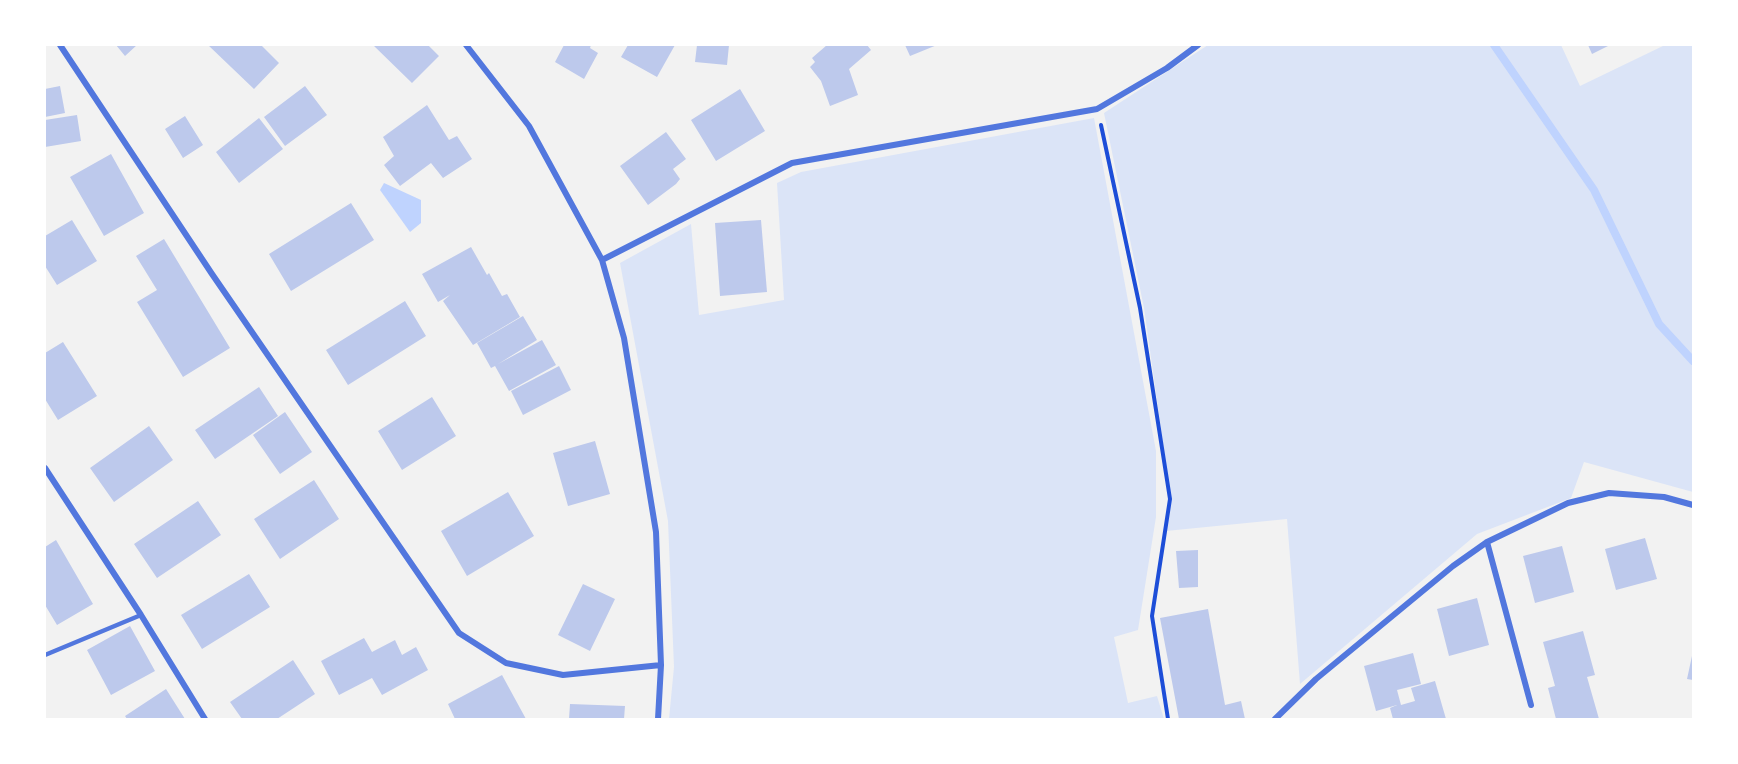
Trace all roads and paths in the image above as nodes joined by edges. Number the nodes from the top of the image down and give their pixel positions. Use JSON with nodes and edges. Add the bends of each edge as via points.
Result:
{"nodes":[{"id":1,"x":60,"y":45,"type":"edge"},
{"id":2,"x":466,"y":45,"type":"edge"},
{"id":3,"x":1198,"y":45,"type":"edge"},
{"id":4,"x":1097,"y":110,"type":"junction"},
{"id":5,"x":602,"y":260,"type":"junction"},
{"id":6,"x":45,"y":468,"type":"edge"},
{"id":7,"x":1693,"y":505,"type":"edge"},
{"id":8,"x":1487,"y":542,"type":"junction"},
{"id":9,"x":141,"y":615,"type":"junction"},
{"id":10,"x":45,"y":655,"type":"edge"},
{"id":11,"x":661,"y":665,"type":"junction"},
{"id":12,"x":1531,"y":705,"type":"dead end"},
{"id":13,"x":205,"y":719,"type":"edge"},
{"id":14,"x":658,"y":719,"type":"edge"},
{"id":15,"x":1168,"y":719,"type":"edge"},
{"id":16,"x":1275,"y":719,"type":"edge"}],
"edges":[{"from":1,"to":11,"type":"street","via":[[459,633],[506,663],[563,675]]},
{"from":2,"to":5,"type":"street","via":[[529,126]]},
{"from":3,"to":4,"type":"street"},
{"from":4,"to":5,"type":"street","via":[[792,163]]},
{"from":4,"to":15,"type":"path","via":[[1140,308],[1170,499],[1152,616]]},
{"from":5,"to":11,"type":"street","via":[[624,338],[656,532]]},
{"from":6,"to":9,"type":"street"},
{"from":7,"to":8,"type":"street","via":[[1664,497],[1609,493],[1568,502]]},
{"from":8,"to":12,"type":"street"},
{"from":8,"to":16,"type":"street","via":[[1316,679]]},
{"from":9,"to":10,"type":"lane"},
{"from":9,"to":13,"type":"street"},
{"from":11,"to":14,"type":"street"}]}
